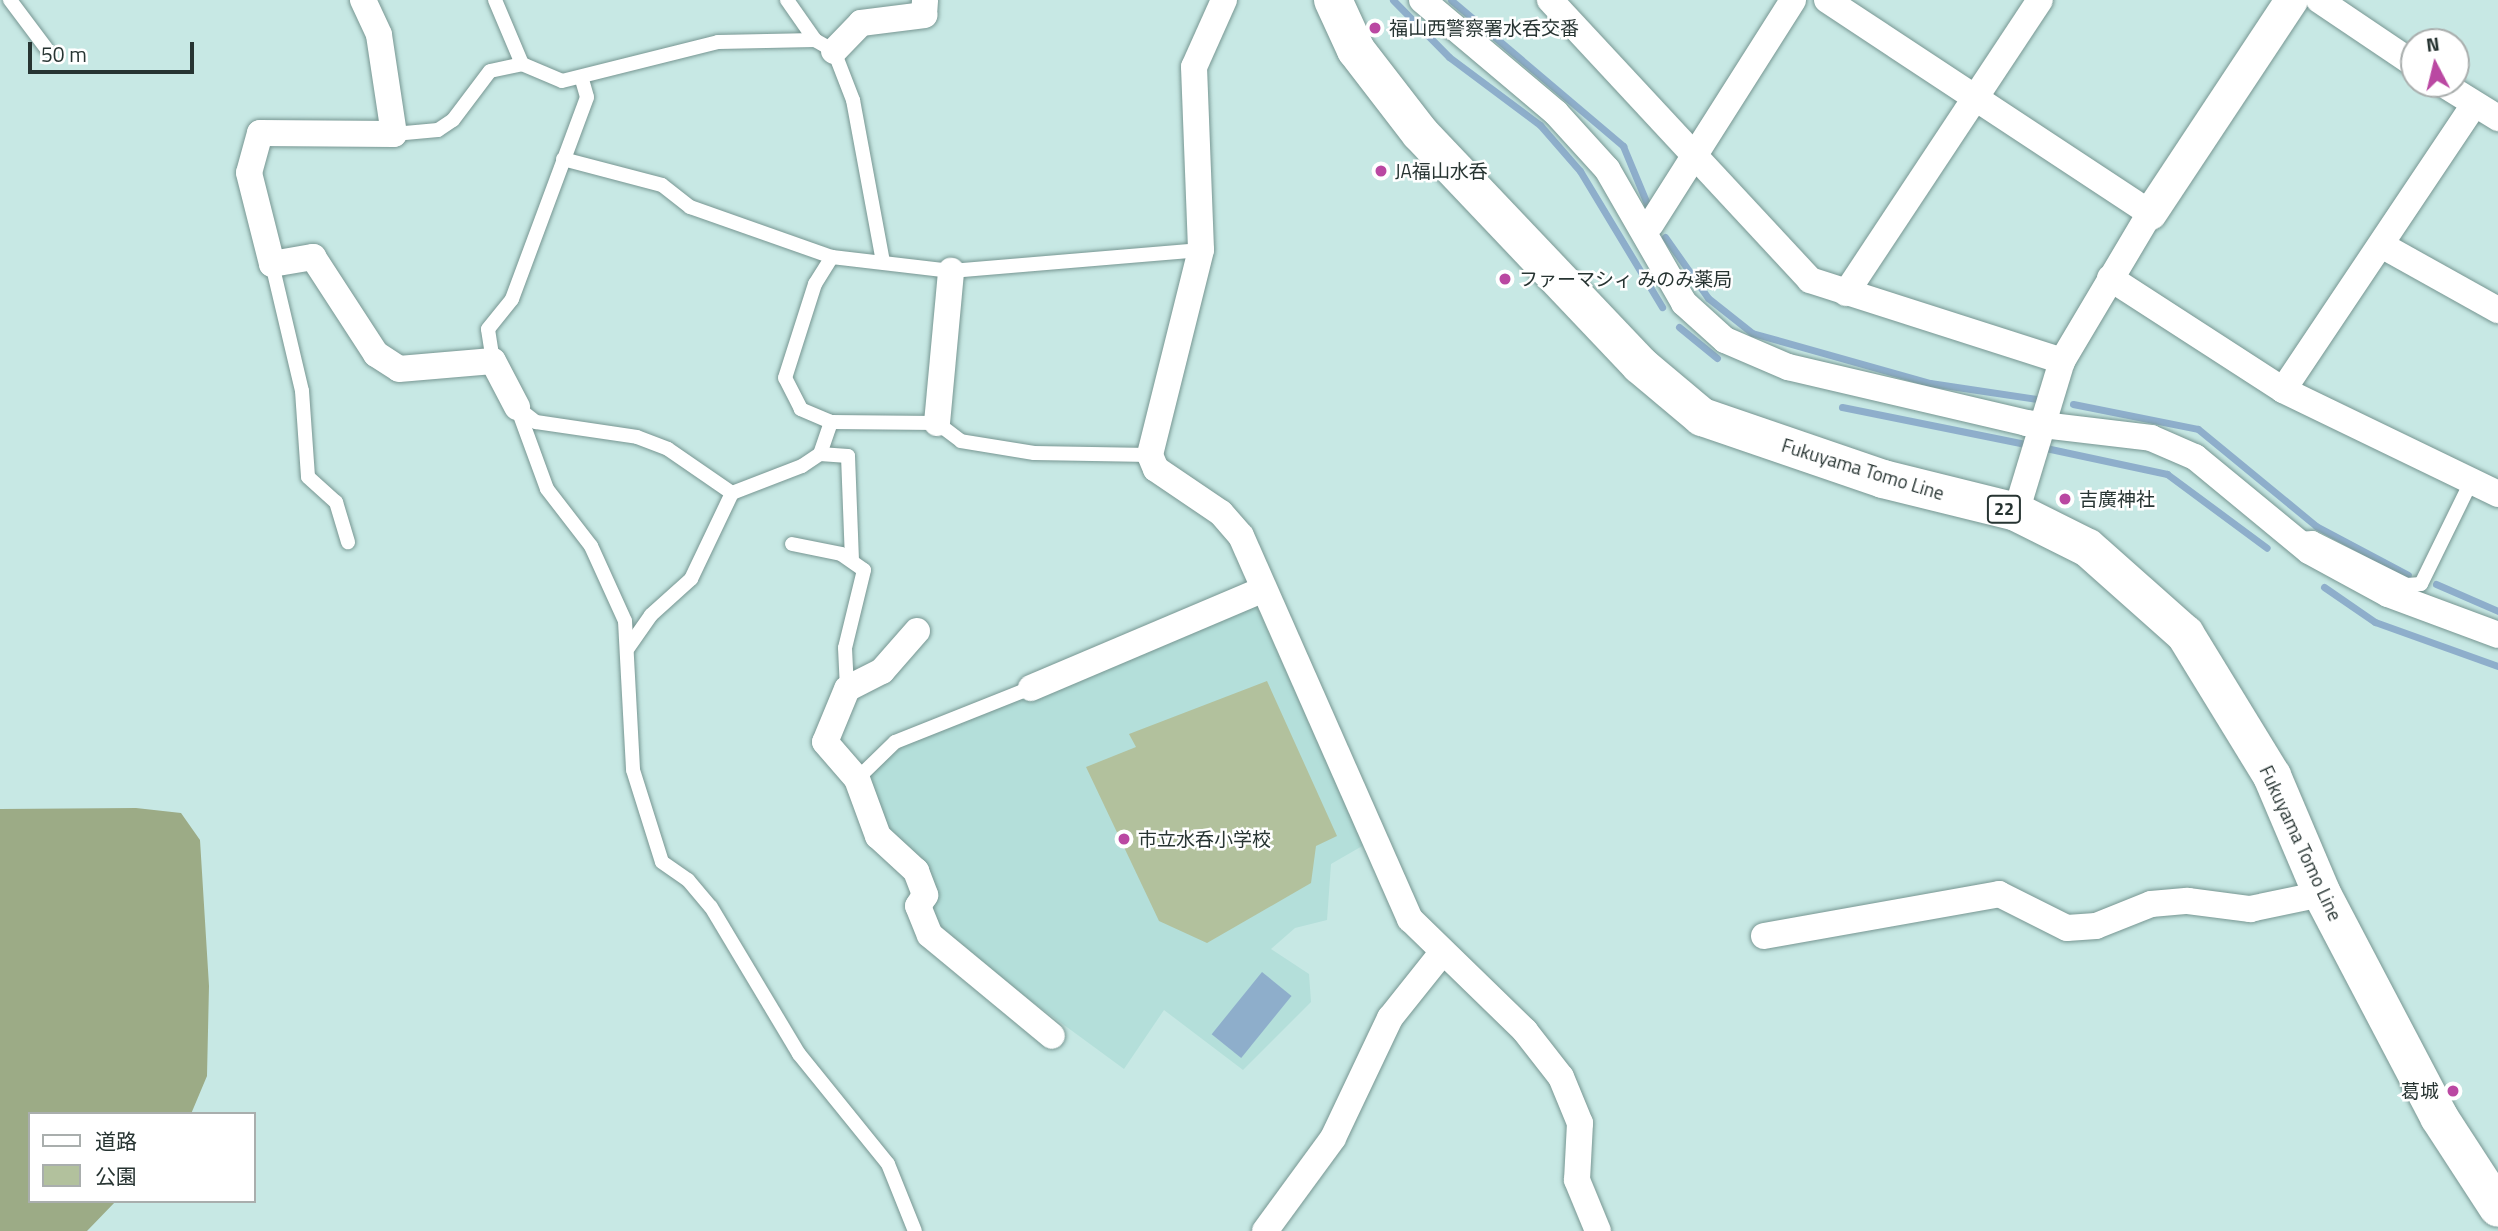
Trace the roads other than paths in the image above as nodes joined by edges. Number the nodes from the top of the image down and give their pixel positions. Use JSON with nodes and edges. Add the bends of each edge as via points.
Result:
{"nodes":[{"id":1,"x":10,"y":0,"type":"edge"},
{"id":2,"x":363,"y":0,"type":"edge"},
{"id":3,"x":495,"y":0,"type":"edge"},
{"id":4,"x":787,"y":0,"type":"edge"},
{"id":5,"x":925,"y":0,"type":"edge"},
{"id":6,"x":1224,"y":0,"type":"edge"},
{"id":7,"x":1333,"y":0,"type":"edge"},
{"id":8,"x":1423,"y":0,"type":"edge"},
{"id":9,"x":1550,"y":0,"type":"edge"},
{"id":10,"x":1793,"y":0,"type":"edge"},
{"id":11,"x":1827,"y":0,"type":"edge"},
{"id":12,"x":2040,"y":0,"type":"edge"},
{"id":13,"x":2291,"y":0,"type":"edge"},
{"id":14,"x":2319,"y":0,"type":"edge"},
{"id":15,"x":825,"y":46,"type":"junction"},
{"id":16,"x":46,"y":48,"type":"dead end"},
{"id":17,"x":2400,"y":55,"type":"edge"},
{"id":18,"x":522,"y":64,"type":"junction"},
{"id":19,"x":582,"y":79,"type":"junction"},
{"id":20,"x":1975,"y":98,"type":"junction"},
{"id":21,"x":2464,"y":98,"type":"edge"},
{"id":22,"x":2474,"y":105,"type":"junction"},
{"id":23,"x":2498,"y":118,"type":"edge"},
{"id":24,"x":394,"y":134,"type":"junction"},
{"id":25,"x":1694,"y":154,"type":"junction"},
{"id":26,"x":564,"y":159,"type":"junction"},
{"id":27,"x":1607,"y":169,"type":"junction"},
{"id":28,"x":2150,"y":213,"type":"junction"},
{"id":29,"x":1651,"y":224,"type":"junction"},
{"id":30,"x":2383,"y":246,"type":"junction"},
{"id":31,"x":1201,"y":250,"type":"junction"},
{"id":32,"x":832,"y":257,"type":"junction"},
{"id":33,"x":883,"y":262,"type":"junction"},
{"id":34,"x":272,"y":264,"type":"junction"},
{"id":35,"x":951,"y":271,"type":"junction"},
{"id":36,"x":2110,"y":278,"type":"junction"},
{"id":37,"x":1846,"y":293,"type":"junction"},
{"id":38,"x":2498,"y":310,"type":"edge"},
{"id":39,"x":1697,"y":314,"type":"junction"},
{"id":40,"x":493,"y":361,"type":"junction"},
{"id":41,"x":2062,"y":361,"type":"junction"},
{"id":42,"x":2283,"y":390,"type":"junction"},
{"id":43,"x":517,"y":407,"type":"junction"},
{"id":44,"x":831,"y":422,"type":"junction"},
{"id":45,"x":937,"y":423,"type":"junction"},
{"id":46,"x":2037,"y":439,"type":"junction"},
{"id":47,"x":820,"y":454,"type":"junction"},
{"id":48,"x":1150,"y":455,"type":"junction"},
{"id":49,"x":2471,"y":482,"type":"junction"},
{"id":50,"x":732,"y":493,"type":"junction"},
{"id":51,"x":2498,"y":494,"type":"edge"},
{"id":52,"x":2016,"y":512,"type":"junction"},
{"id":53,"x":2296,"y":540,"type":"junction"},
{"id":54,"x":348,"y":542,"type":"dead end"},
{"id":55,"x":792,"y":544,"type":"dead end"},
{"id":56,"x":852,"y":558,"type":"junction"},
{"id":57,"x":1262,"y":590,"type":"junction"},
{"id":58,"x":917,"y":631,"type":"dead end"},
{"id":59,"x":2498,"y":635,"type":"edge"},
{"id":60,"x":628,"y":648,"type":"junction"},
{"id":61,"x":1031,"y":688,"type":"joint"},
{"id":62,"x":847,"y":689,"type":"junction"},
{"id":63,"x":857,"y":779,"type":"junction"},
{"id":64,"x":2322,"y":894,"type":"junction"},
{"id":65,"x":1763,"y":936,"type":"dead end"},
{"id":66,"x":1441,"y":954,"type":"junction"},
{"id":67,"x":1052,"y":1036,"type":"dead end"},
{"id":68,"x":2498,"y":1208,"type":"edge"},
{"id":69,"x":915,"y":1231,"type":"edge"},
{"id":70,"x":1265,"y":1231,"type":"edge"},
{"id":71,"x":1598,"y":1231,"type":"edge"}],
"edges":[{"from":1,"to":16,"type":"lane"},
{"from":2,"to":24,"type":"street","via":[[379,35]]},
{"from":3,"to":18,"type":"lane"},
{"from":4,"to":15,"type":"lane"},
{"from":5,"to":15,"type":"street","via":[[924,15],[861,23]]},
{"from":6,"to":31,"type":"street","via":[[1194,67]]},
{"from":7,"to":52,"type":"main road","name":"Fukuyama Tomo Line","number":"22","via":[[1356,50],[1420,133],[1640,365],[1702,417],[1882,480]]},
{"from":8,"to":27,"type":"street","via":[[1556,113]]},
{"from":9,"to":25,"type":"street"},
{"from":10,"to":25,"type":"street"},
{"from":11,"to":20,"type":"street"},
{"from":12,"to":20,"type":"street"},
{"from":13,"to":28,"type":"street"},
{"from":14,"to":17,"type":"street"},
{"from":15,"to":19,"type":"lane","via":[[718,42],[608,66]]},
{"from":15,"to":33,"type":"lane","via":[[862,138]]},
{"from":18,"to":19,"type":"lane","via":[[547,78]]},
{"from":18,"to":24,"type":"lane","via":[[490,71],[453,120],[438,130]]},
{"from":19,"to":26,"type":"lane","via":[[587,97]]},
{"from":20,"to":28,"type":"street"},
{"from":20,"to":37,"type":"street"},
{"from":21,"to":22,"type":"street"},
{"from":22,"to":23,"type":"street"},
{"from":22,"to":30,"type":"street"},
{"from":24,"to":34,"type":"street","via":[[260,133],[249,173]]},
{"from":25,"to":29,"type":"street"},
{"from":25,"to":37,"type":"street","via":[[1810,280]]},
{"from":26,"to":32,"type":"lane","via":[[662,185],[690,207]]},
{"from":26,"to":40,"type":"lane","via":[[512,299],[488,328]]},
{"from":27,"to":29,"type":"lane"},
{"from":27,"to":39,"type":"street","via":[[1631,219]]},
{"from":28,"to":36,"type":"street"},
{"from":29,"to":39,"type":"lane"},
{"from":30,"to":38,"type":"street"},
{"from":30,"to":42,"type":"street"},
{"from":31,"to":35,"type":"lane"},
{"from":31,"to":48,"type":"street"},
{"from":32,"to":33,"type":"lane"},
{"from":32,"to":44,"type":"lane","via":[[815,284],[785,378],[801,409]]},
{"from":33,"to":35,"type":"lane"},
{"from":34,"to":40,"type":"street","via":[[313,257],[376,354],[399,369]]},
{"from":34,"to":54,"type":"lane","via":[[302,391],[308,477],[335,502]]},
{"from":35,"to":45,"type":"street"},
{"from":36,"to":41,"type":"street"},
{"from":36,"to":42,"type":"street"},
{"from":37,"to":41,"type":"street"},
{"from":39,"to":46,"type":"street","via":[[1725,340],[1788,367]]},
{"from":40,"to":43,"type":"street"},
{"from":41,"to":46,"type":"street"},
{"from":42,"to":49,"type":"street"},
{"from":43,"to":50,"type":"lane","via":[[536,422],[658,445]]},
{"from":43,"to":60,"type":"lane","via":[[547,489],[605,574]]},
{"from":44,"to":45,"type":"lane"},
{"from":44,"to":47,"type":"lane"},
{"from":45,"to":48,"type":"lane","via":[[961,441],[1034,453]]},
{"from":46,"to":52,"type":"street"},
{"from":46,"to":53,"type":"street","via":[[2151,438],[2195,457]]},
{"from":47,"to":50,"type":"lane"},
{"from":47,"to":56,"type":"lane","via":[[848,456]]},
{"from":48,"to":57,"type":"street","via":[[1156,469],[1234,524]]},
{"from":49,"to":51,"type":"street"},
{"from":49,"to":53,"type":"lane","via":[[2421,584],[2406,585],[2313,538]]},
{"from":50,"to":60,"type":"lane","via":[[691,579],[651,615]]},
{"from":52,"to":64,"type":"main road","name":"Fukuyama Tomo Line","number":"22","via":[[2088,548],[2185,634],[2272,776]]},
{"from":53,"to":59,"type":"street","via":[[2388,594]]},
{"from":55,"to":56,"type":"lane"},
{"from":56,"to":62,"type":"lane","via":[[864,570],[864,581],[845,648]]},
{"from":57,"to":61,"type":"street"},
{"from":57,"to":66,"type":"street","via":[[1380,863],[1409,919]]},
{"from":58,"to":62,"type":"street","via":[[882,671]]},
{"from":60,"to":69,"type":"lane","via":[[633,770],[662,862],[688,880],[710,907],[799,1054],[888,1164]]},
{"from":61,"to":63,"type":"lane","via":[[895,742]]},
{"from":62,"to":63,"type":"street","via":[[825,742]]},
{"from":63,"to":67,"type":"street","via":[[878,836],[916,871],[925,895],[918,906],[930,934]]},
{"from":64,"to":65,"type":"street","via":[[2250,909],[2188,901],[2151,904],[2096,926],[2067,928],[2000,894]]},
{"from":64,"to":68,"type":"main road","name":"Fukuyama Tomo Line","number":"22","via":[[2439,1117]]},
{"from":66,"to":70,"type":"street","via":[[1390,1018],[1333,1138]]},
{"from":66,"to":71,"type":"street","via":[[1525,1031],[1561,1077],[1580,1123],[1577,1180]]}]}
